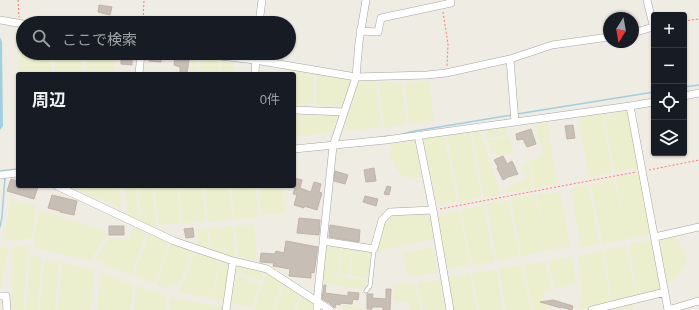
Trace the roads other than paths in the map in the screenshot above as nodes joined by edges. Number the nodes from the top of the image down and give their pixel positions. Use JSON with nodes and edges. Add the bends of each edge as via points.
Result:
{"nodes":[{"id":1,"x":262,"y":0,"type":"edge"},
{"id":2,"x":366,"y":0,"type":"edge"},
{"id":3,"x":450,"y":0,"type":"edge"},
{"id":4,"x":647,"y":0,"type":"edge"},
{"id":5,"x":260,"y":16,"type":"edge"},
{"id":6,"x":651,"y":16,"type":"edge"},
{"id":7,"x":0,"y":20,"type":"edge"},
{"id":8,"x":16,"y":22,"type":"edge"},
{"id":9,"x":651,"y":29,"type":"edge"},
{"id":10,"x":360,"y":31,"type":"junction"},
{"id":11,"x":639,"y":32,"type":"edge"},
{"id":12,"x":603,"y":38,"type":"edge"},
{"id":13,"x":510,"y":59,"type":"junction"},
{"id":14,"x":140,"y":60,"type":"edge"},
{"id":15,"x":256,"y":60,"type":"edge"},
{"id":16,"x":271,"y":60,"type":"edge"},
{"id":17,"x":139,"y":72,"type":"edge"},
{"id":18,"x":255,"y":72,"type":"edge"},
{"id":19,"x":356,"y":77,"type":"junction"},
{"id":20,"x":699,"y":94,"type":"edge"},
{"id":21,"x":687,"y":96,"type":"edge"},
{"id":22,"x":651,"y":102,"type":"edge"},
{"id":23,"x":630,"y":106,"type":"junction"},
{"id":24,"x":296,"y":110,"type":"edge"},
{"id":25,"x":344,"y":112,"type":"junction"},
{"id":26,"x":515,"y":122,"type":"junction"},
{"id":27,"x":418,"y":135,"type":"junction"},
{"id":28,"x":333,"y":146,"type":"junction"},
{"id":29,"x":296,"y":149,"type":"edge"},
{"id":30,"x":16,"y":172,"type":"edge"},
{"id":31,"x":0,"y":175,"type":"edge"},
{"id":32,"x":62,"y":188,"type":"edge"},
{"id":33,"x":433,"y":210,"type":"junction"},
{"id":34,"x":699,"y":227,"type":"edge"},
{"id":35,"x":655,"y":237,"type":"junction"},
{"id":36,"x":323,"y":241,"type":"junction"},
{"id":37,"x":374,"y":249,"type":"junction"},
{"id":38,"x":232,"y":261,"type":"junction"},
{"id":39,"x":366,"y":291,"type":"dead end"},
{"id":40,"x":665,"y":292,"type":"junction"},
{"id":41,"x":0,"y":296,"type":"edge"},
{"id":42,"x":699,"y":301,"type":"edge"},
{"id":43,"x":317,"y":302,"type":"junction"},
{"id":44,"x":7,"y":310,"type":"edge"},
{"id":45,"x":226,"y":310,"type":"edge"},
{"id":46,"x":317,"y":310,"type":"edge"},
{"id":47,"x":330,"y":310,"type":"edge"},
{"id":48,"x":450,"y":310,"type":"edge"},
{"id":49,"x":592,"y":310,"type":"edge"},
{"id":50,"x":668,"y":310,"type":"edge"}],
"edges":[{"from":1,"to":5,"type":"street"},
{"from":2,"to":10,"type":"street"},
{"from":3,"to":10,"type":"street","via":[[451,3],[380,18],[378,32]]},
{"from":4,"to":6,"type":"street"},
{"from":7,"to":8,"type":"street"},
{"from":9,"to":11,"type":"street"},
{"from":10,"to":19,"type":"street"},
{"from":12,"to":13,"type":"street","via":[[552,45]]},
{"from":13,"to":19,"type":"street","via":[[446,73]]},
{"from":13,"to":26,"type":"street"},
{"from":14,"to":17,"type":"street"},
{"from":15,"to":18,"type":"street"},
{"from":16,"to":19,"type":"street"},
{"from":19,"to":25,"type":"street"},
{"from":20,"to":21,"type":"street"},
{"from":22,"to":23,"type":"street"},
{"from":23,"to":26,"type":"street"},
{"from":23,"to":35,"type":"street"},
{"from":24,"to":25,"type":"street"},
{"from":25,"to":28,"type":"street"},
{"from":26,"to":27,"type":"street"},
{"from":27,"to":28,"type":"street"},
{"from":27,"to":33,"type":"street"},
{"from":28,"to":29,"type":"street"},
{"from":28,"to":36,"type":"street"},
{"from":30,"to":31,"type":"street"},
{"from":32,"to":38,"type":"street","via":[[174,241]]},
{"from":33,"to":37,"type":"street","via":[[390,212],[382,220]]},
{"from":33,"to":48,"type":"street"},
{"from":34,"to":35,"type":"street"},
{"from":35,"to":40,"type":"street"},
{"from":36,"to":37,"type":"street"},
{"from":36,"to":43,"type":"street"},
{"from":37,"to":39,"type":"lane","via":[[370,286]]},
{"from":38,"to":43,"type":"street","via":[[267,269]]},
{"from":38,"to":45,"type":"street"},
{"from":40,"to":49,"type":"street"},
{"from":40,"to":50,"type":"street"},
{"from":41,"to":44,"type":"street","via":[[6,296]]},
{"from":42,"to":50,"type":"street"},
{"from":43,"to":46,"type":"street"},
{"from":43,"to":47,"type":"street"}]}
